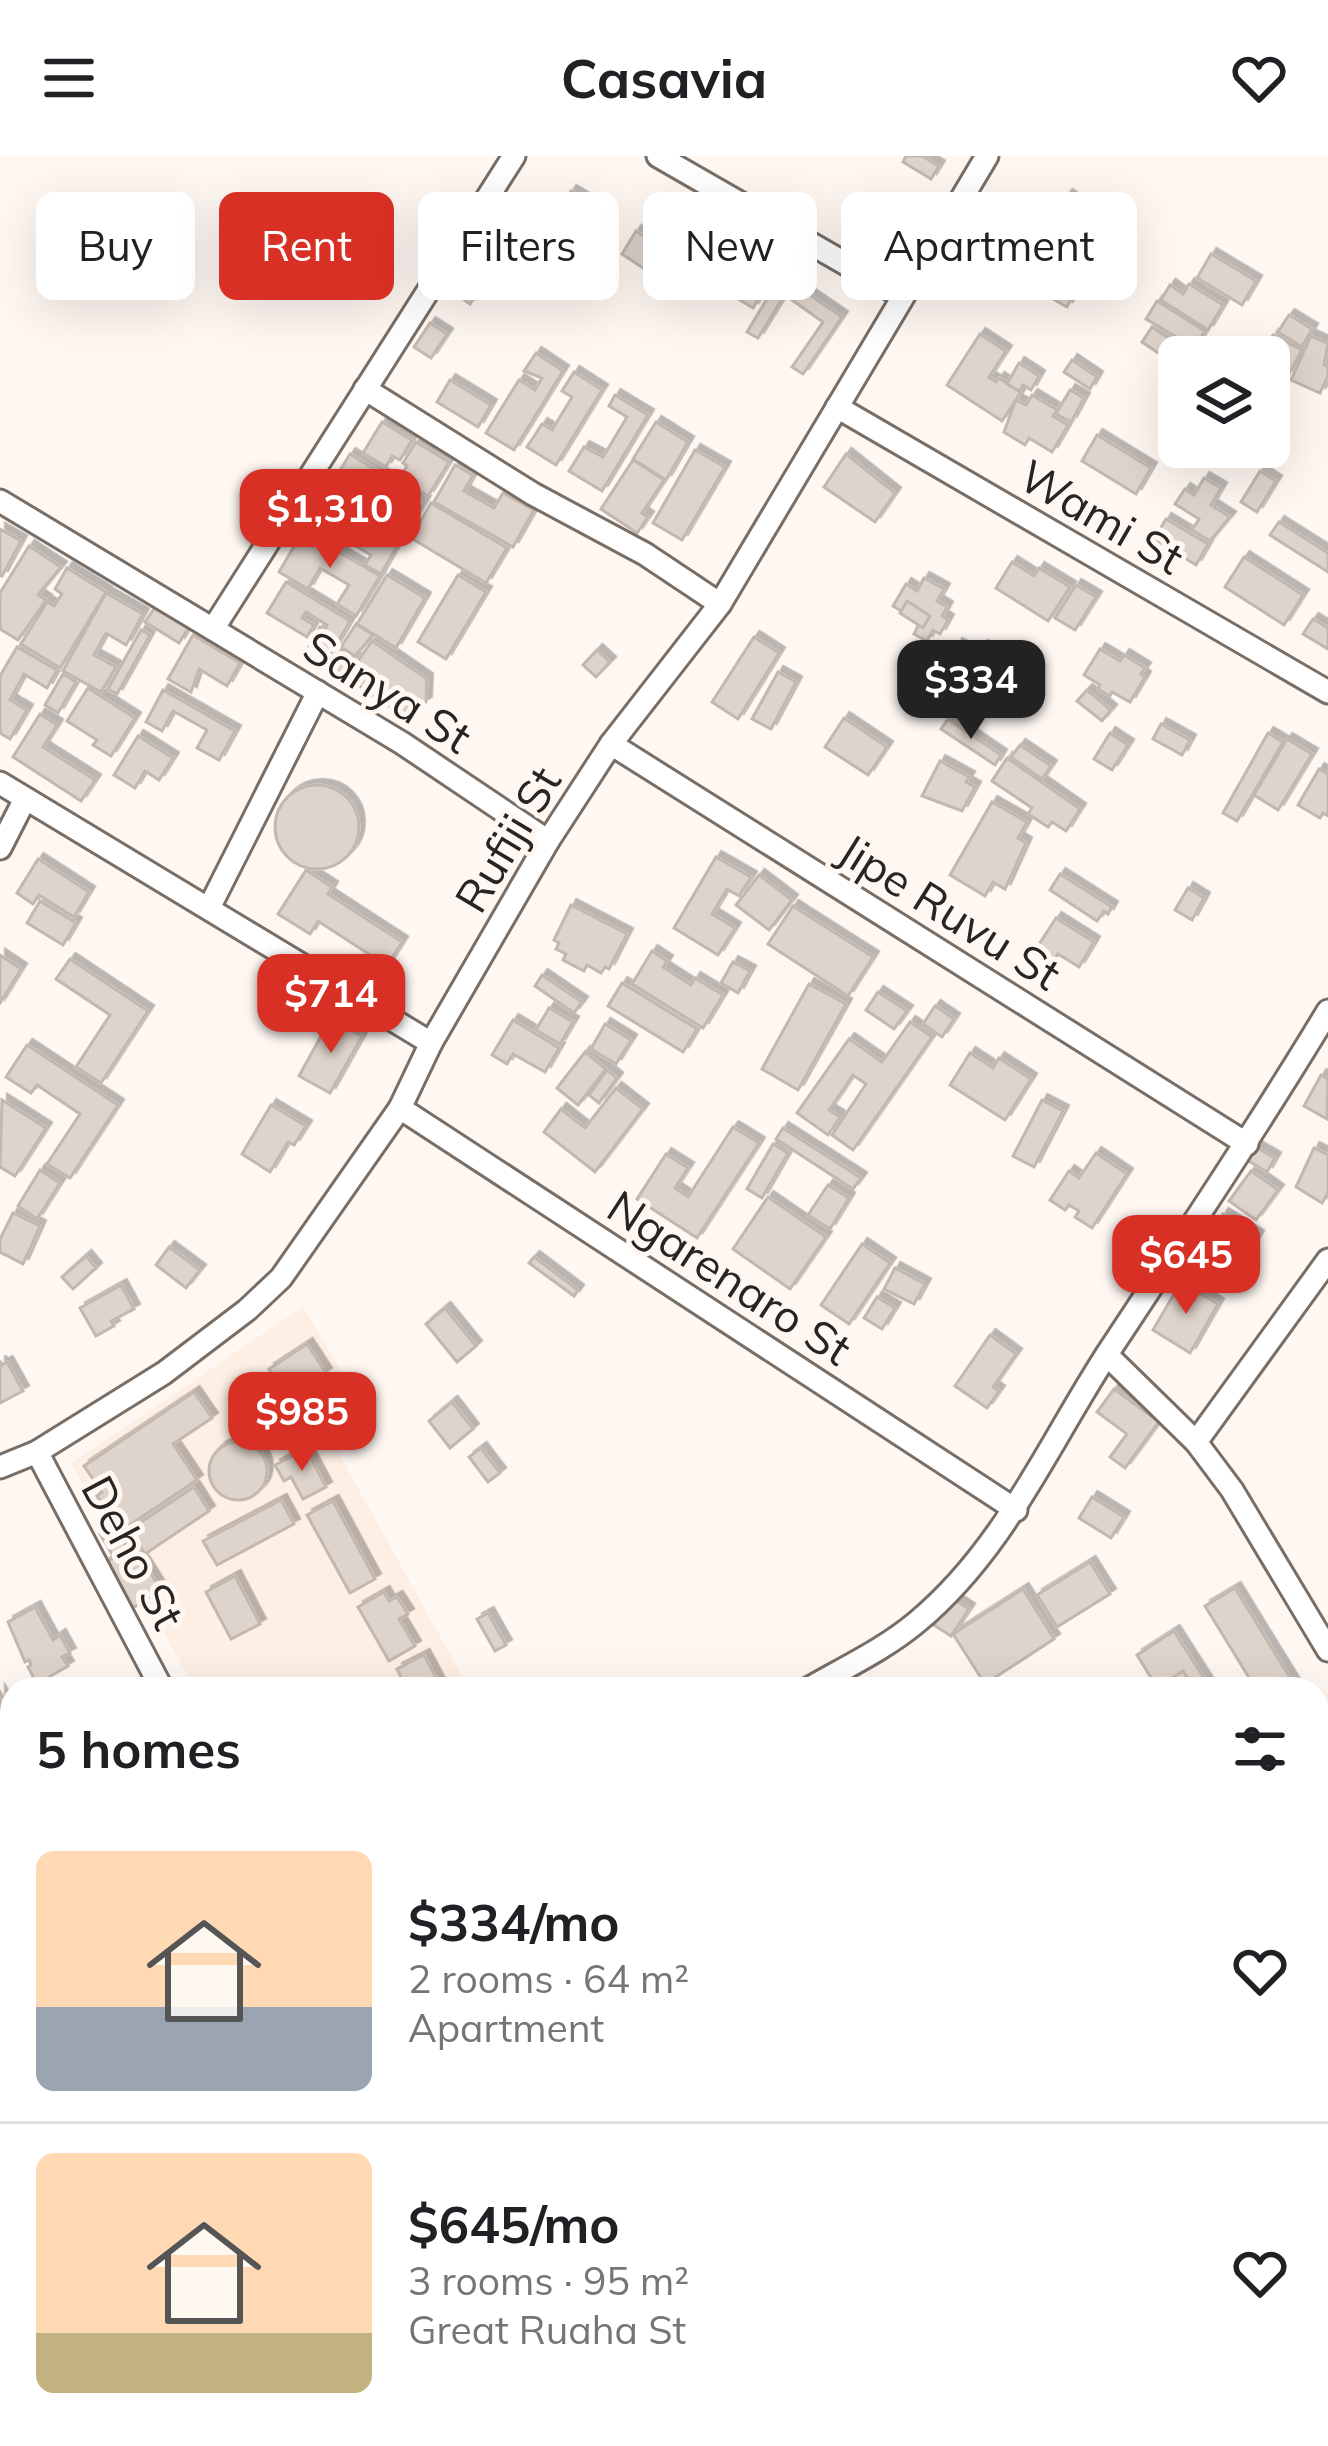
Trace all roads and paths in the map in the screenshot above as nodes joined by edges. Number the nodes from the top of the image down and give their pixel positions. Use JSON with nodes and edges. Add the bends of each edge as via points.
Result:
{"nodes":[{"id":1,"x":514,"y":156,"type":"edge"},
{"id":2,"x":658,"y":156,"type":"edge"},
{"id":3,"x":987,"y":156,"type":"edge"},
{"id":4,"x":965,"y":192,"type":"edge"},
{"id":5,"x":841,"y":261,"type":"edge"},
{"id":6,"x":900,"y":300,"type":"edge"},
{"id":7,"x":365,"y":389,"type":"junction"},
{"id":8,"x":837,"y":407,"type":"junction"},
{"id":9,"x":0,"y":501,"type":"edge"},
{"id":10,"x":720,"y":604,"type":"junction"},
{"id":11,"x":213,"y":629,"type":"junction"},
{"id":12,"x":318,"y":692,"type":"junction"},
{"id":13,"x":1328,"y":692,"type":"edge"},
{"id":14,"x":611,"y":744,"type":"junction"},
{"id":15,"x":0,"y":782,"type":"edge"},
{"id":16,"x":25,"y":799,"type":"junction"},
{"id":17,"x":548,"y":841,"type":"junction"},
{"id":18,"x":0,"y":848,"type":"edge"},
{"id":19,"x":209,"y":908,"type":"junction"},
{"id":20,"x":1328,"y":1010,"type":"edge"},
{"id":21,"x":430,"y":1043,"type":"junction"},
{"id":22,"x":400,"y":1108,"type":"junction"},
{"id":23,"x":1247,"y":1144,"type":"junction"},
{"id":24,"x":1328,"y":1260,"type":"edge"},
{"id":25,"x":1107,"y":1355,"type":"junction"},
{"id":26,"x":1196,"y":1442,"type":"junction"},
{"id":27,"x":37,"y":1452,"type":"junction"},
{"id":28,"x":0,"y":1467,"type":"edge"},
{"id":29,"x":1016,"y":1510,"type":"junction"},
{"id":30,"x":1328,"y":1650,"type":"edge"},
{"id":31,"x":156,"y":1677,"type":"edge"},
{"id":32,"x":828,"y":1677,"type":"edge"}],
"edges":[{"from":1,"to":7,"type":"street"},
{"from":2,"to":5,"type":"street"},
{"from":3,"to":4,"type":"street","name":"Rufiji St"},
{"from":6,"to":8,"type":"street","name":"Rufiji St"},
{"from":7,"to":10,"type":"street"},
{"from":7,"to":11,"type":"street"},
{"from":8,"to":10,"type":"street","name":"Rufiji St"},
{"from":8,"to":13,"type":"street","name":"Wami St"},
{"from":9,"to":11,"type":"street","name":"Sanya St"},
{"from":10,"to":14,"type":"street","name":"Rufiji St"},
{"from":11,"to":12,"type":"street","name":"Sanya St"},
{"from":12,"to":17,"type":"street","name":"Sanya St"},
{"from":12,"to":19,"type":"street"},
{"from":14,"to":17,"type":"street","name":"Rufiji St"},
{"from":14,"to":23,"type":"street","name":"Jipe Ruvu St"},
{"from":15,"to":16,"type":"street"},
{"from":16,"to":18,"type":"street"},
{"from":16,"to":19,"type":"street"},
{"from":17,"to":21,"type":"street","name":"Rufiji St"},
{"from":19,"to":21,"type":"street"},
{"from":20,"to":23,"type":"street"},
{"from":21,"to":22,"type":"street","name":"Rufiji St"},
{"from":22,"to":27,"type":"street","name":"Rufiji St","via":[[281,1278],[164,1372]]},
{"from":22,"to":29,"type":"street","name":"Ngarenaro St"},
{"from":23,"to":25,"type":"street"},
{"from":24,"to":26,"type":"street"},
{"from":25,"to":26,"type":"street"},
{"from":25,"to":29,"type":"street"},
{"from":26,"to":30,"type":"street"},
{"from":27,"to":28,"type":"street","name":"Rufiji St"},
{"from":27,"to":31,"type":"street","name":"Deho St"},
{"from":29,"to":32,"type":"street","via":[[914,1625]]}]}
